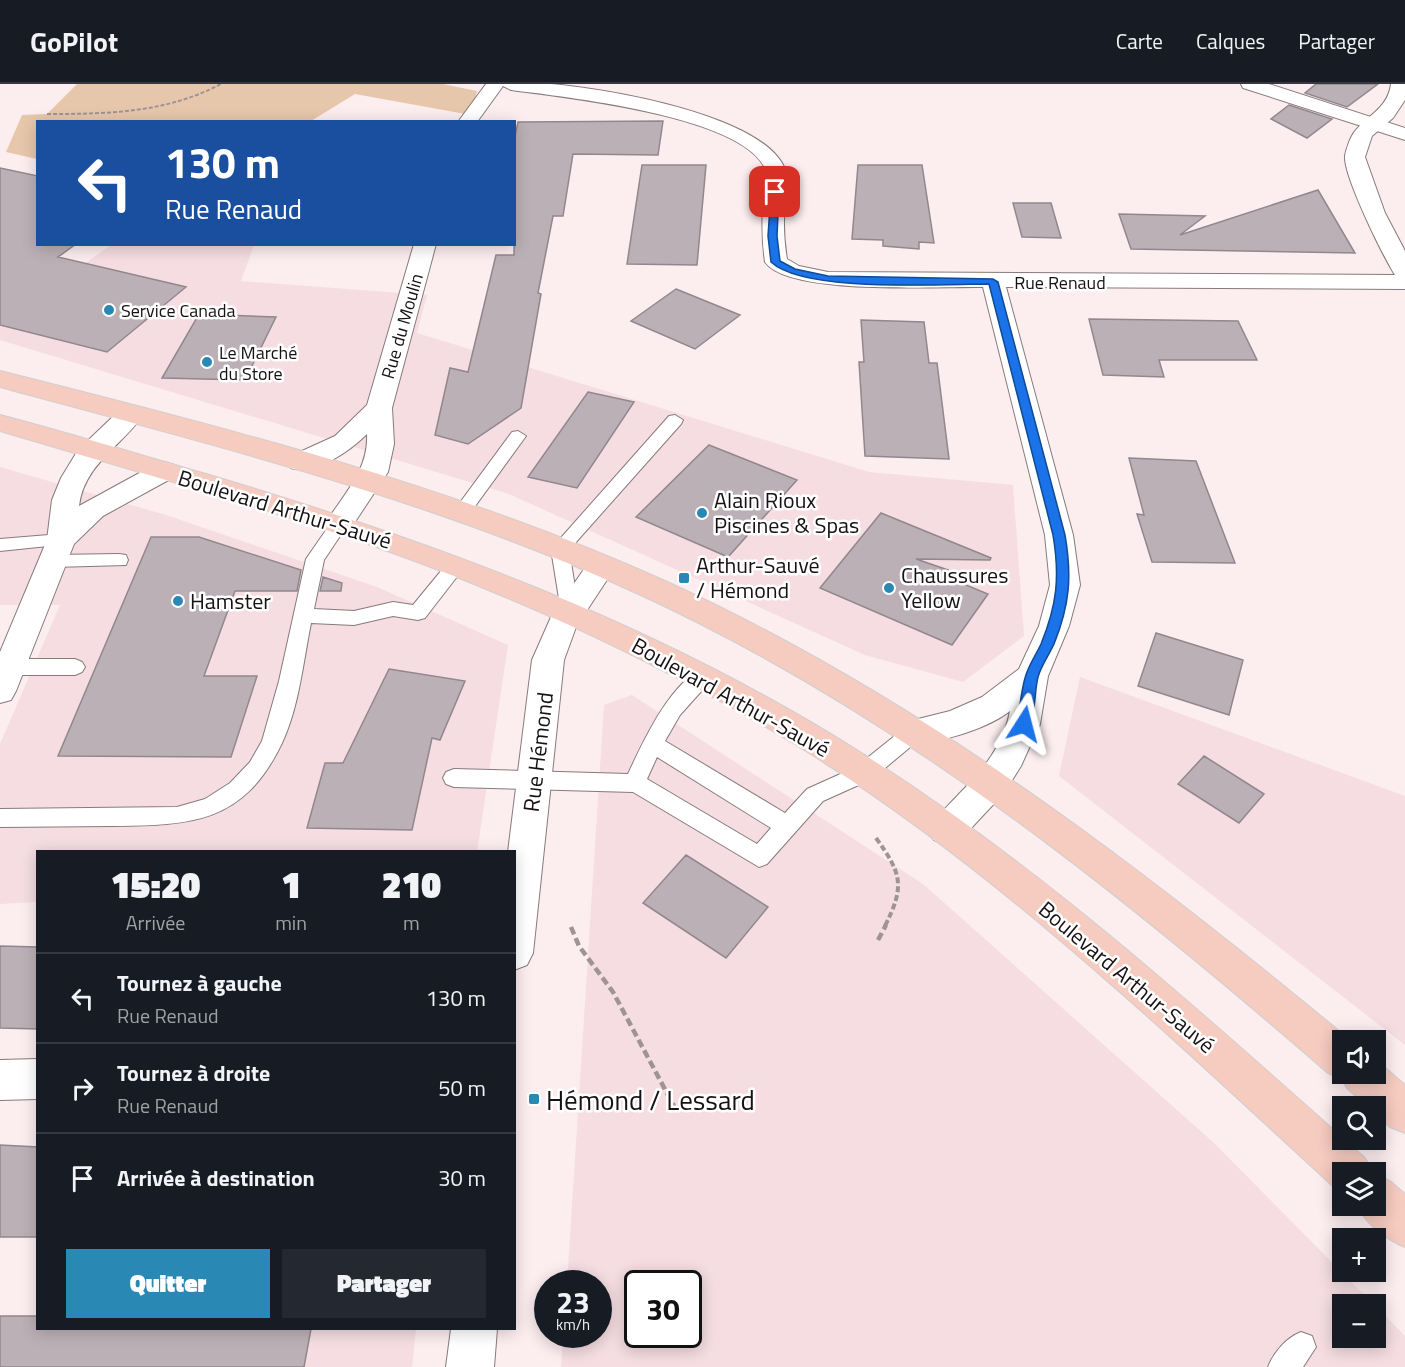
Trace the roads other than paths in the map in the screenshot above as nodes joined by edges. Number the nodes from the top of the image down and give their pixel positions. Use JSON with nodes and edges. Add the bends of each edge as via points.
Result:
{"nodes":[{"id":1,"x":495,"y":84,"type":"edge"},
{"id":2,"x":511,"y":84,"type":"edge"},
{"id":3,"x":1250,"y":84,"type":"edge"},
{"id":4,"x":1400,"y":84,"type":"edge"},
{"id":5,"x":468,"y":120,"type":"edge"},
{"id":6,"x":1376,"y":124,"type":"junction"},
{"id":7,"x":1405,"y":134,"type":"edge"},
{"id":8,"x":424,"y":246,"type":"edge"},
{"id":9,"x":1405,"y":273,"type":"edge"},
{"id":10,"x":993,"y":282,"type":"junction"},
{"id":11,"x":1405,"y":282,"type":"edge"},
{"id":12,"x":0,"y":379,"type":"edge"},
{"id":13,"x":379,"y":408,"type":"junction"},
{"id":14,"x":131,"y":414,"type":"junction"},
{"id":15,"x":675,"y":420,"type":"dead end"},
{"id":16,"x":0,"y":423,"type":"edge"},
{"id":17,"x":518,"y":436,"type":"dead end"},
{"id":18,"x":93,"y":451,"type":"junction"},
{"id":19,"x":301,"y":462,"type":"junction"},
{"id":20,"x":164,"y":471,"type":"junction"},
{"id":21,"x":370,"y":482,"type":"junction"},
{"id":22,"x":462,"y":512,"type":"junction"},
{"id":23,"x":339,"y":524,"type":"junction"},
{"id":24,"x":0,"y":545,"type":"edge"},
{"id":25,"x":560,"y":549,"type":"junction"},
{"id":26,"x":57,"y":551,"type":"junction"},
{"id":27,"x":119,"y":560,"type":"dead end"},
{"id":28,"x":457,"y":565,"type":"junction"},
{"id":29,"x":601,"y":566,"type":"junction"},
{"id":30,"x":569,"y":612,"type":"junction"},
{"id":31,"x":303,"y":616,"type":"junction"},
{"id":32,"x":75,"y":667,"type":"dead end"},
{"id":33,"x":1032,"y":676,"type":"junction"},
{"id":34,"x":704,"y":677,"type":"junction"},
{"id":35,"x":5,"y":679,"type":"edge"},
{"id":36,"x":914,"y":732,"type":"junction"},
{"id":37,"x":653,"y":744,"type":"junction"},
{"id":38,"x":864,"y":773,"type":"junction"},
{"id":39,"x":454,"y":778,"type":"dead end"},
{"id":40,"x":534,"y":779,"type":"junction"},
{"id":41,"x":634,"y":783,"type":"junction"},
{"id":42,"x":992,"y":783,"type":"junction"},
{"id":43,"x":0,"y":818,"type":"edge"},
{"id":44,"x":787,"y":826,"type":"junction"},
{"id":45,"x":947,"y":830,"type":"junction"},
{"id":46,"x":520,"y":864,"type":"edge"},
{"id":47,"x":516,"y":923,"type":"edge"},
{"id":48,"x":1332,"y":1051,"type":"edge"},
{"id":49,"x":0,"y":1080,"type":"edge"},
{"id":50,"x":36,"y":1080,"type":"edge"},
{"id":51,"x":1372,"y":1084,"type":"edge"},
{"id":52,"x":1405,"y":1112,"type":"edge"},
{"id":53,"x":1338,"y":1162,"type":"edge"},
{"id":54,"x":1386,"y":1207,"type":"edge"},
{"id":55,"x":1405,"y":1226,"type":"edge"},
{"id":56,"x":474,"y":1330,"type":"edge"},
{"id":57,"x":470,"y":1367,"type":"edge"}],
"edges":[{"from":1,"to":5,"type":"street"},
{"from":2,"to":10,"type":"street","name":"Rue Renaud","via":[[672,111],[741,134],[769,154],[776,171],[772,236],[776,262],[792,272],[828,279]]},
{"from":3,"to":6,"type":"street"},
{"from":4,"to":6,"type":"street","via":[[1400,95]]},
{"from":6,"to":7,"type":"street"},
{"from":6,"to":9,"type":"street","via":[[1364,134],[1355,157],[1374,213]]},
{"from":8,"to":13,"type":"street","name":"Rue du Moulin"},
{"from":10,"to":11,"type":"street","name":"Rue Renaud"},
{"from":10,"to":33,"type":"street","via":[[1064,562],[1065,585],[1057,616]]},
{"from":12,"to":14,"type":"main road"},
{"from":13,"to":19,"type":"street","name":"Rue du Moulin","via":[[344,442]]},
{"from":13,"to":21,"type":"street","name":"Rue du Moulin","via":[[381,444]]},
{"from":14,"to":18,"type":"street"},
{"from":14,"to":19,"type":"main road"},
{"from":15,"to":25,"type":"lane"},
{"from":16,"to":18,"type":"main road","name":"Boulevard Arthur-Sauvé"},
{"from":17,"to":22,"type":"lane"},
{"from":18,"to":20,"type":"main road","name":"Boulevard Arthur-Sauvé"},
{"from":18,"to":26,"type":"street","via":[[66,500]]},
{"from":19,"to":21,"type":"main road"},
{"from":20,"to":23,"type":"main road","name":"Boulevard Arthur-Sauvé"},
{"from":20,"to":26,"type":"street","via":[[93,509]]},
{"from":21,"to":22,"type":"main road"},
{"from":21,"to":23,"type":"street","name":"Rue du Moulin"},
{"from":22,"to":25,"type":"main road"},
{"from":23,"to":28,"type":"main road","name":"Boulevard Arthur-Sauvé"},
{"from":23,"to":31,"type":"lane","via":[[315,560]]},
{"from":24,"to":26,"type":"lane"},
{"from":25,"to":29,"type":"main road"},
{"from":25,"to":30,"type":"lane"},
{"from":26,"to":27,"type":"lane"},
{"from":26,"to":35,"type":"street"},
{"from":28,"to":30,"type":"main road","name":"Boulevard Arthur-Sauvé"},
{"from":28,"to":31,"type":"lane","via":[[418,614],[393,609],[354,618]]},
{"from":29,"to":30,"type":"street","name":"Rue Hémond"},
{"from":29,"to":36,"type":"main road","via":[[656,589],[769,647]]},
{"from":30,"to":34,"type":"main road","name":"Boulevard Arthur-Sauvé"},
{"from":30,"to":40,"type":"street","name":"Rue Hémond","via":[[548,660]]},
{"from":31,"to":43,"type":"lane","via":[[272,746],[250,779],[216,805],[177,816]]},
{"from":32,"to":35,"type":"lane"},
{"from":33,"to":36,"type":"street","via":[[994,706],[956,723]]},
{"from":33,"to":42,"type":"street","via":[[1024,724]]},
{"from":34,"to":37,"type":"lane","via":[[673,710]]},
{"from":34,"to":38,"type":"main road","name":"Boulevard Arthur-Sauvé"},
{"from":36,"to":38,"type":"lane"},
{"from":36,"to":42,"type":"main road"},
{"from":37,"to":41,"type":"lane"},
{"from":37,"to":44,"type":"lane"},
{"from":38,"to":44,"type":"lane","via":[[815,795]]},
{"from":38,"to":45,"type":"main road","name":"Boulevard Arthur-Sauvé"},
{"from":39,"to":40,"type":"lane"},
{"from":40,"to":41,"type":"lane"},
{"from":40,"to":46,"type":"street","name":"Rue Hémond"},
{"from":41,"to":44,"type":"lane","via":[[759,857]]},
{"from":42,"to":45,"type":"street"},
{"from":42,"to":48,"type":"main road","via":[[1131,885]]},
{"from":45,"to":53,"type":"main road","name":"Boulevard Arthur-Sauvé","via":[[1096,949]]},
{"from":46,"to":47,"type":"street","name":"Rue Hémond"},
{"from":49,"to":50,"type":"street"},
{"from":51,"to":52,"type":"main road"},
{"from":54,"to":55,"type":"main road"},
{"from":56,"to":57,"type":"street"}]}
